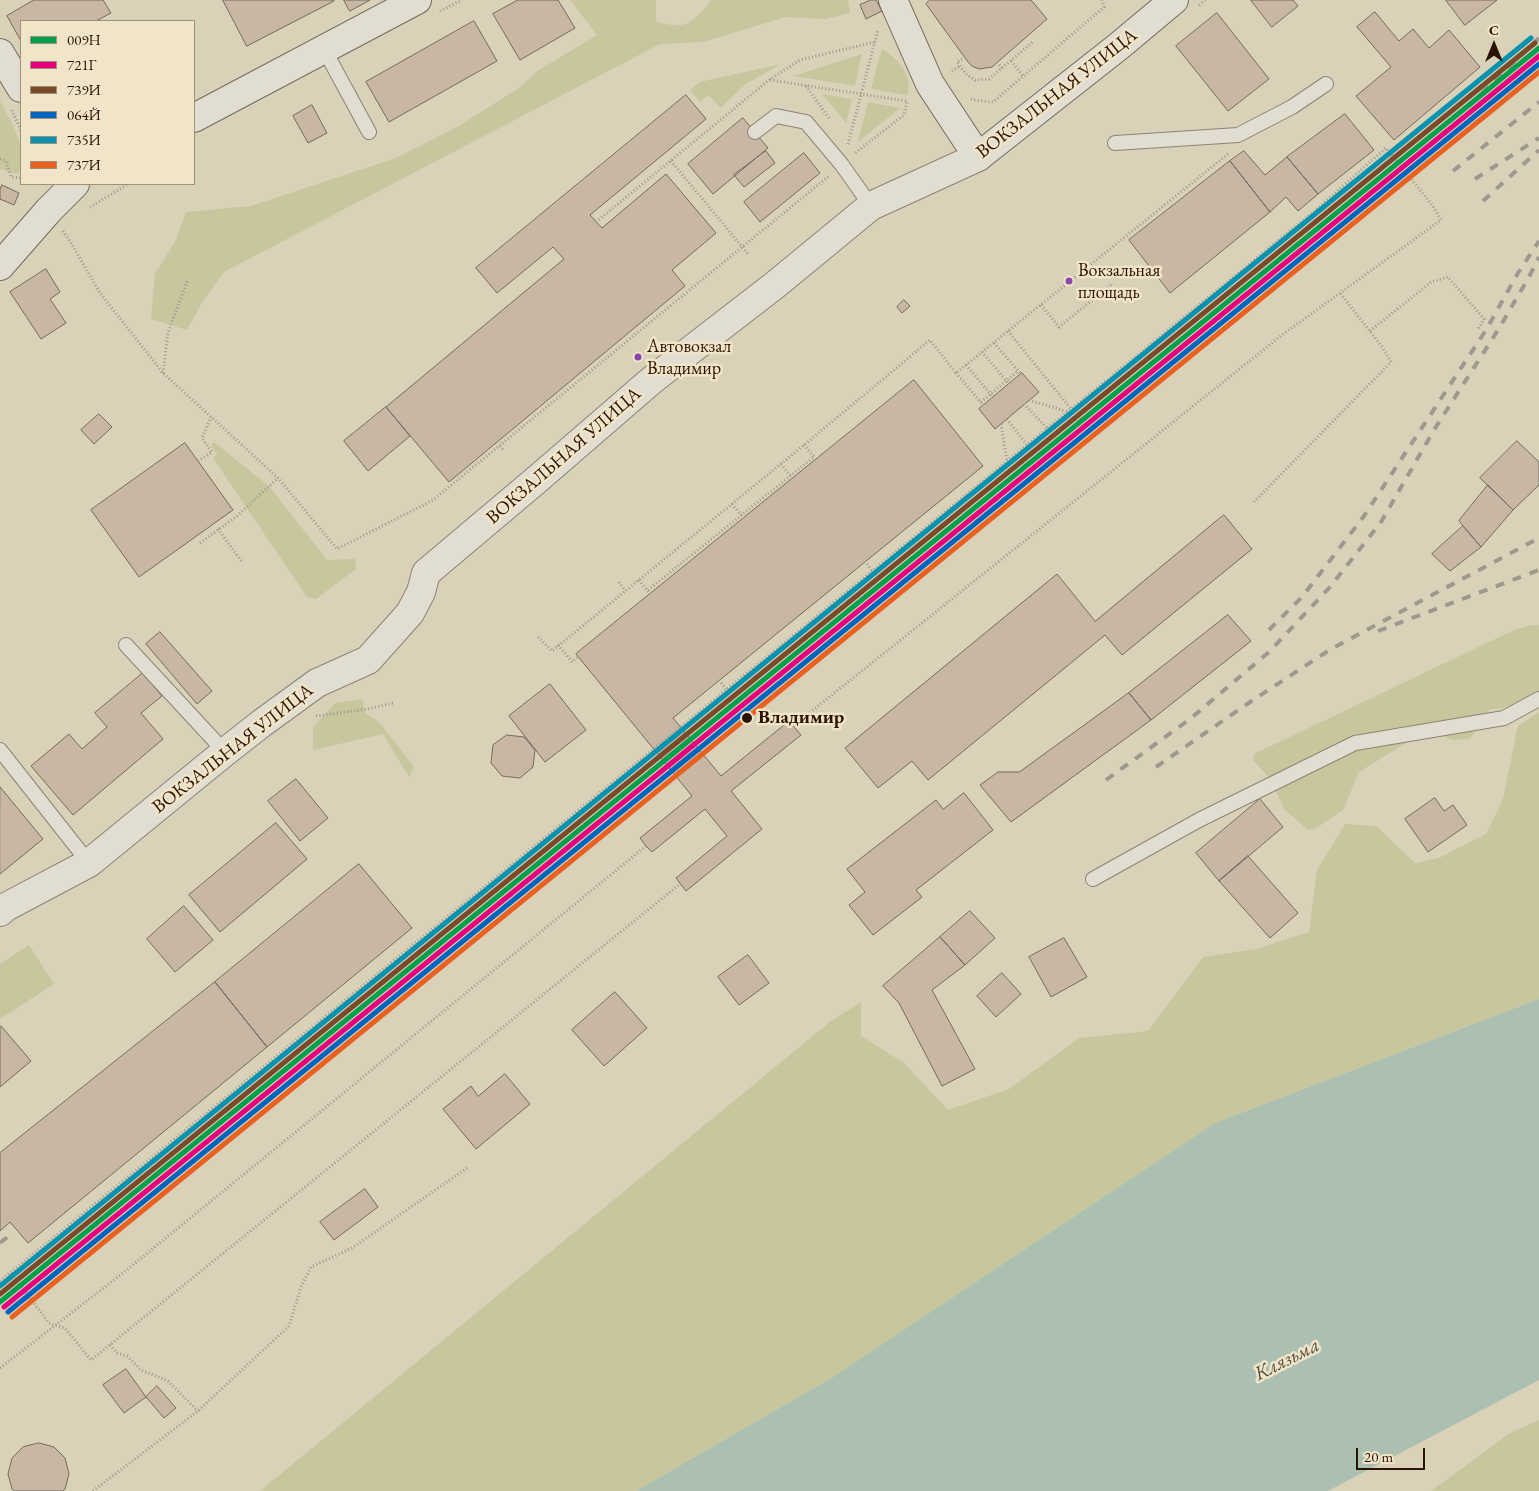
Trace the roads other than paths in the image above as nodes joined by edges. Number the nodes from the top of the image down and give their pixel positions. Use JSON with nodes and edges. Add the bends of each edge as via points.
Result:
{"nodes":[{"id":1,"x":417,"y":0,"type":"edge"},
{"id":2,"x":893,"y":0,"type":"edge"},
{"id":3,"x":1174,"y":0,"type":"edge"},
{"id":4,"x":324,"y":49,"type":"junction"},
{"id":5,"x":0,"y":53,"type":"edge"},
{"id":6,"x":1326,"y":84,"type":"dead end"},
{"id":7,"x":20,"y":86,"type":"edge"},
{"id":8,"x":195,"y":117,"type":"edge"},
{"id":9,"x":369,"y":132,"type":"dead end"},
{"id":10,"x":755,"y":132,"type":"dead end"},
{"id":11,"x":1115,"y":143,"type":"dead end"},
{"id":12,"x":978,"y":157,"type":"junction"},
{"id":13,"x":74,"y":185,"type":"edge"},
{"id":14,"x":871,"y":206,"type":"junction"},
{"id":15,"x":0,"y":266,"type":"edge"},
{"id":16,"x":126,"y":645,"type":"dead end"},
{"id":17,"x":1539,"y":699,"type":"edge"},
{"id":18,"x":0,"y":750,"type":"edge"},
{"id":19,"x":225,"y":752,"type":"junction"},
{"id":20,"x":89,"y":863,"type":"junction"},
{"id":21,"x":1093,"y":879,"type":"dead end"},
{"id":22,"x":2,"y":906,"type":"edge"}],
"edges":[{"from":1,"to":4,"type":"street"},
{"from":2,"to":12,"type":"street","via":[[930,84]]},
{"from":3,"to":12,"type":"street","name":"ВОКЗАЛЬНАЯ УЛИЦА"},
{"from":4,"to":8,"type":"street"},
{"from":4,"to":9,"type":"lane"},
{"from":5,"to":7,"type":"street"},
{"from":6,"to":11,"type":"lane","via":[[1292,107],[1238,136]]},
{"from":10,"to":14,"type":"lane","via":[[776,116],[806,122]]},
{"from":12,"to":14,"type":"street","name":"ВОКЗАЛЬНАЯ УЛИЦА"},
{"from":13,"to":15,"type":"street"},
{"from":14,"to":19,"type":"street","name":"ВОКЗАЛЬНАЯ УЛИЦА","via":[[652,380],[426,573],[421,592],[410,612],[368,660],[317,683]]},
{"from":16,"to":19,"type":"lane"},
{"from":17,"to":21,"type":"lane","via":[[1504,718],[1355,743],[1199,820]]},
{"from":18,"to":20,"type":"lane"},
{"from":19,"to":20,"type":"street","name":"ВОКЗАЛЬНАЯ УЛИЦА"},
{"from":20,"to":22,"type":"street","name":"ВОКЗАЛЬНАЯ УЛИЦА"}]}
